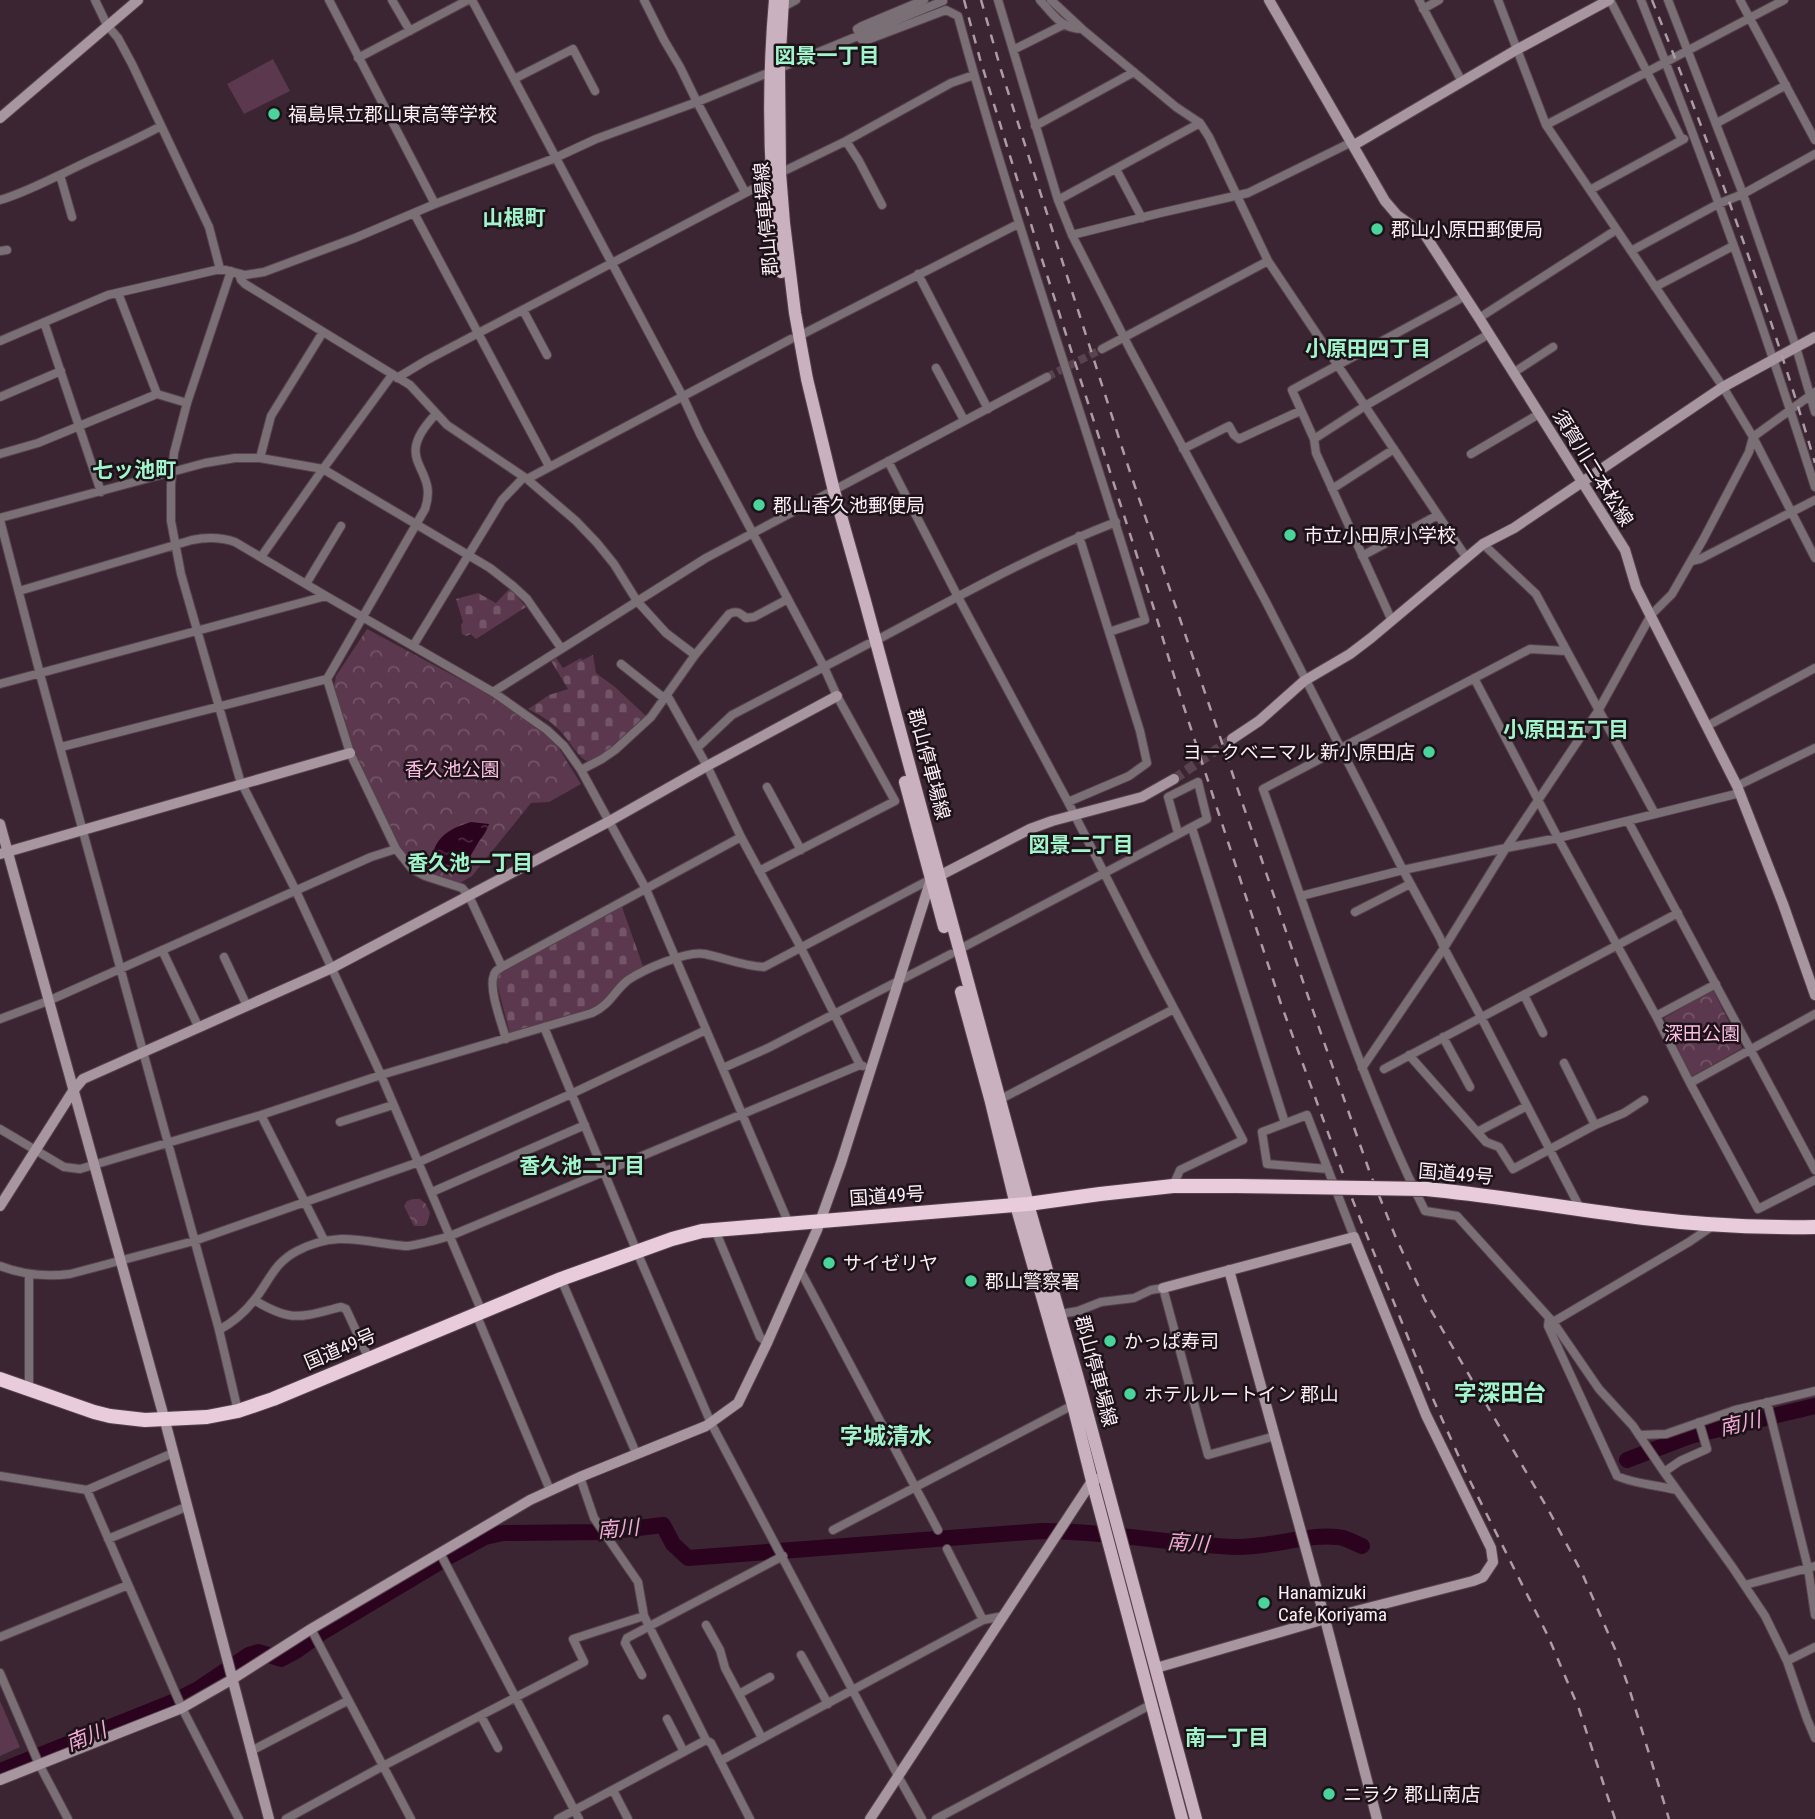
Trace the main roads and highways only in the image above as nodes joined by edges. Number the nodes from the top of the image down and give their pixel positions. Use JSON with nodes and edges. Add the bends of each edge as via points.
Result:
{"nodes":[{"id":1,"x":780,"y":2,"type":"edge"},
{"id":2,"x":1022,"y":1204,"type":"junction"},
{"id":3,"x":1815,"y":1227,"type":"edge"},
{"id":4,"x":0,"y":1379,"type":"edge"},
{"id":5,"x":1098,"y":1479,"type":"junction"},
{"id":6,"x":1111,"y":1526,"type":"junction"},
{"id":7,"x":1182,"y":1819,"type":"edge"},
{"id":8,"x":1196,"y":1819,"type":"edge"}],
"edges":[{"from":1,"to":2,"type":"main road","name":"郡山停車場線","via":[[774,70],[775,225],[801,388]]},
{"from":2,"to":3,"type":"highway","name":"国道49号","bridge":true,"via":[[1173,1186],[1426,1189],[1714,1225]]},
{"from":2,"to":4,"type":"highway","name":"国道49号","via":[[682,1236],[561,1279],[273,1399],[206,1417],[165,1421],[110,1416]]},
{"from":2,"to":5,"type":"main road","name":"郡山停車場線","via":[[1073,1405]]},
{"from":2,"to":5,"type":"main road","name":"郡山停車場線","via":[[1060,1314]]},
{"from":5,"to":6,"type":"main road","name":"郡山停車場線"},
{"from":6,"to":7,"type":"main road","via":[[1108,1540]]},
{"from":6,"to":8,"type":"main road","via":[[1122,1542]]}]}
